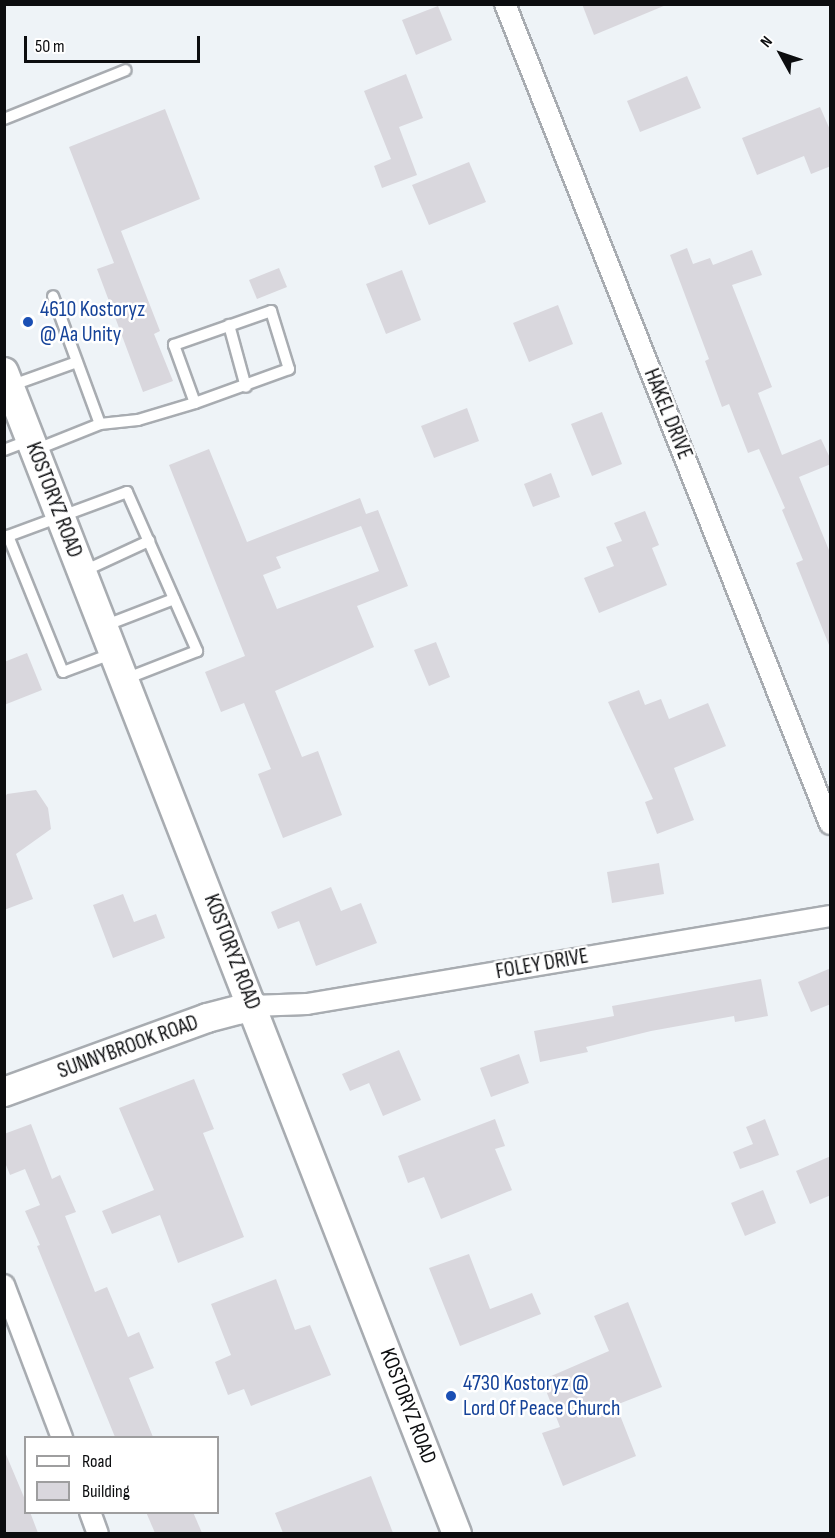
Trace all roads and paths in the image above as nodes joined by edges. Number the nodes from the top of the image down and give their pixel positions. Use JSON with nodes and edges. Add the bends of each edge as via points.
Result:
{"nodes":[{"id":1,"x":505,"y":4,"type":"edge"},
{"id":2,"x":126,"y":70,"type":"dead end"},
{"id":3,"x":4,"y":119,"type":"edge"},
{"id":4,"x":53,"y":296,"type":"dead end"},
{"id":5,"x":229,"y":325,"type":"junction"},
{"id":6,"x":77,"y":362,"type":"junction"},
{"id":7,"x":7,"y":379,"type":"edge"},
{"id":8,"x":246,"y":387,"type":"junction"},
{"id":9,"x":195,"y":404,"type":"junction"},
{"id":10,"x":100,"y":424,"type":"junction"},
{"id":11,"x":33,"y":445,"type":"junction"},
{"id":12,"x":4,"y":450,"type":"edge"},
{"id":13,"x":60,"y":515,"type":"junction"},
{"id":14,"x":6,"y":534,"type":"edge"},
{"id":15,"x":149,"y":541,"type":"junction"},
{"id":16,"x":82,"y":572,"type":"junction"},
{"id":17,"x":174,"y":599,"type":"junction"},
{"id":18,"x":104,"y":627,"type":"junction"},
{"id":19,"x":119,"y":666,"type":"junction"},
{"id":20,"x":831,"y":824,"type":"edge"},
{"id":21,"x":831,"y":915,"type":"edge"},
{"id":22,"x":253,"y":1006,"type":"junction"},
{"id":23,"x":4,"y":1092,"type":"edge"},
{"id":24,"x":4,"y":1285,"type":"edge"},
{"id":25,"x":62,"y":1436,"type":"edge"},
{"id":26,"x":91,"y":1514,"type":"edge"},
{"id":27,"x":98,"y":1533,"type":"edge"},
{"id":28,"x":457,"y":1533,"type":"edge"}],
"edges":[{"from":1,"to":20,"type":"street","name":"HAKEL DRIVE"},
{"from":2,"to":3,"type":"lane"},
{"from":4,"to":6,"type":"lane"},
{"from":5,"to":8,"type":"lane"},
{"from":5,"to":8,"type":"lane","via":[[271,311],[290,369]]},
{"from":5,"to":9,"type":"lane","via":[[174,345]]},
{"from":6,"to":7,"type":"lane"},
{"from":6,"to":10,"type":"lane"},
{"from":7,"to":11,"type":"main road","name":"KOSTORYZ ROAD"},
{"from":8,"to":9,"type":"lane"},
{"from":9,"to":10,"type":"lane","via":[[138,420]]},
{"from":10,"to":11,"type":"lane"},
{"from":11,"to":12,"type":"lane"},
{"from":11,"to":13,"type":"main road","name":"KOSTORYZ ROAD"},
{"from":13,"to":14,"type":"lane"},
{"from":13,"to":15,"type":"lane","via":[[127,492]]},
{"from":13,"to":16,"type":"main road","name":"KOSTORYZ ROAD"},
{"from":14,"to":19,"type":"lane","via":[[63,672]]},
{"from":15,"to":16,"type":"lane"},
{"from":15,"to":17,"type":"lane"},
{"from":16,"to":18,"type":"main road","name":"KOSTORYZ ROAD"},
{"from":17,"to":18,"type":"lane"},
{"from":17,"to":19,"type":"lane","via":[[197,651]]},
{"from":18,"to":19,"type":"main road","name":"KOSTORYZ ROAD"},
{"from":19,"to":22,"type":"main road","name":"KOSTORYZ ROAD"},
{"from":21,"to":22,"type":"street","name":"FOLEY DRIVE","via":[[307,1004]]},
{"from":22,"to":23,"type":"main road","name":"SUNNYBROOK ROAD","via":[[207,1018]]},
{"from":22,"to":28,"type":"main road","name":"KOSTORYZ ROAD"},
{"from":24,"to":25,"type":"street"},
{"from":26,"to":27,"type":"street"}]}
